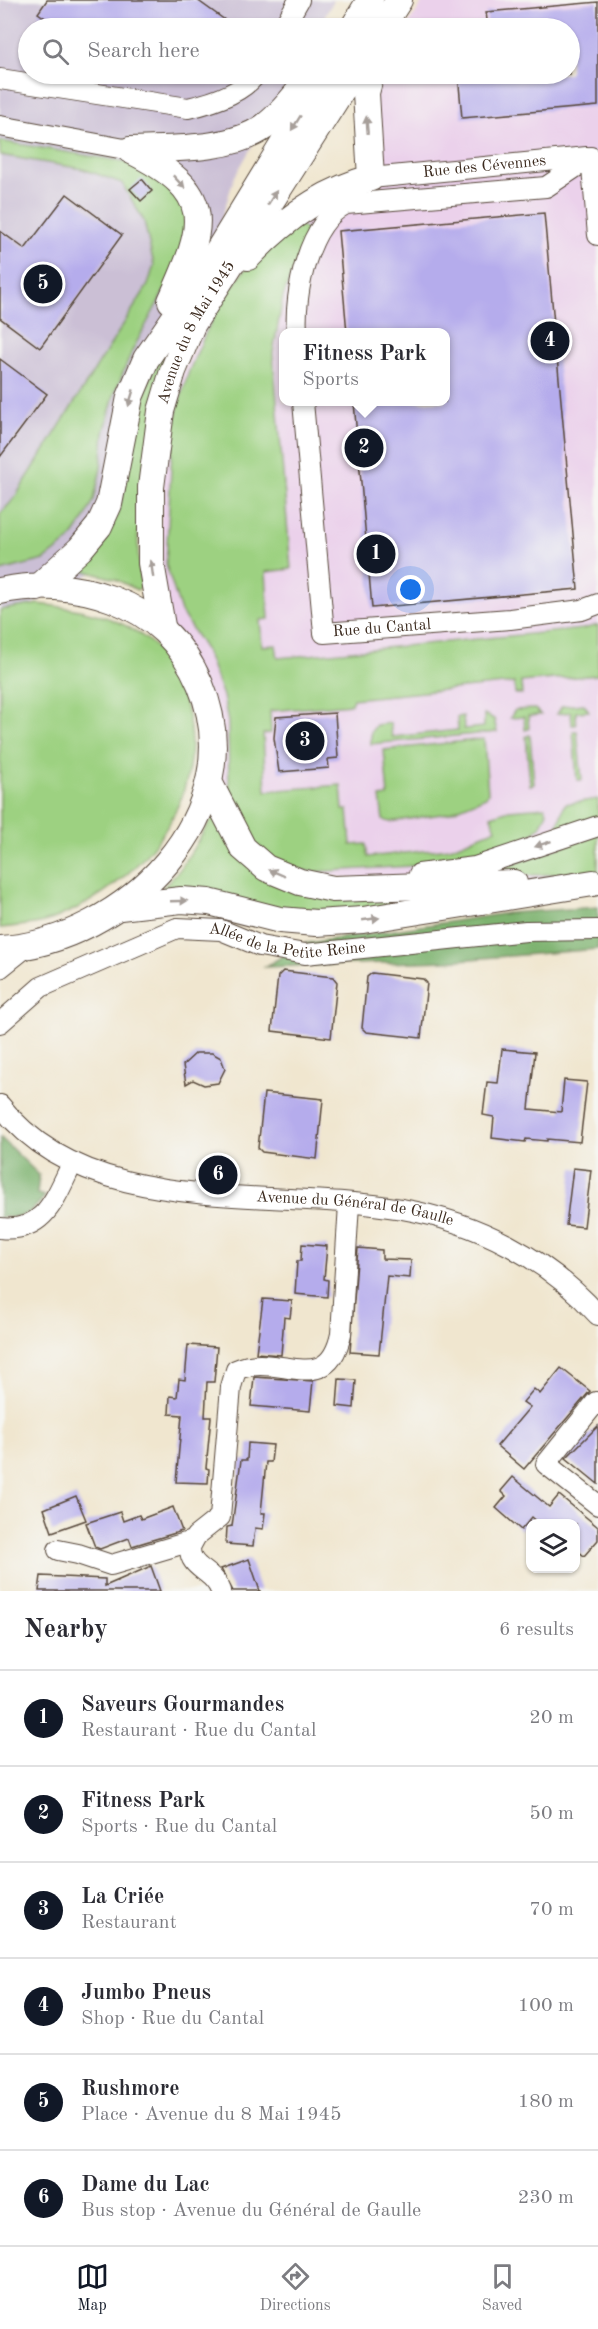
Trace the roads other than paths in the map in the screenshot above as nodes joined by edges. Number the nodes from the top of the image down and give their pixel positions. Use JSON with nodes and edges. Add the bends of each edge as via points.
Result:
{"nodes":[{"id":1,"x":299,"y":0,"type":"edge"},
{"id":2,"x":370,"y":0,"type":"edge"},
{"id":3,"x":398,"y":2,"type":"edge"},
{"id":4,"x":289,"y":18,"type":"edge"},
{"id":5,"x":359,"y":18,"type":"edge"},
{"id":6,"x":388,"y":18,"type":"edge"},
{"id":7,"x":392,"y":18,"type":"edge"},
{"id":8,"x":0,"y":79,"type":"edge"},
{"id":9,"x":18,"y":82,"type":"edge"},
{"id":10,"x":32,"y":84,"type":"edge"},
{"id":11,"x":246,"y":84,"type":"edge"},
{"id":12,"x":305,"y":84,"type":"edge"},
{"id":13,"x":320,"y":84,"type":"edge"},
{"id":14,"x":346,"y":84,"type":"edge"},
{"id":15,"x":368,"y":84,"type":"edge"},
{"id":16,"x":0,"y":126,"type":"edge"},
{"id":17,"x":130,"y":150,"type":"junction"},
{"id":18,"x":594,"y":156,"type":"edge"},
{"id":19,"x":371,"y":178,"type":"junction"},
{"id":20,"x":598,"y":235,"type":"edge"},
{"id":21,"x":207,"y":301,"type":"junction"},
{"id":22,"x":297,"y":328,"type":"edge"},
{"id":23,"x":146,"y":358,"type":"junction"},
{"id":24,"x":303,"y":406,"type":"edge"},
{"id":25,"x":37,"y":588,"type":"junction"},
{"id":26,"x":0,"y":591,"type":"edge"},
{"id":27,"x":598,"y":604,"type":"edge"},
{"id":28,"x":162,"y":626,"type":"junction"},
{"id":29,"x":210,"y":782,"type":"junction"},
{"id":30,"x":598,"y":826,"type":"edge"},
{"id":31,"x":596,"y":883,"type":"edge"},
{"id":32,"x":333,"y":889,"type":"junction"},
{"id":33,"x":120,"y":907,"type":"junction"},
{"id":34,"x":598,"y":930,"type":"edge"},
{"id":35,"x":25,"y":948,"type":"junction"},
{"id":36,"x":0,"y":949,"type":"edge"},
{"id":37,"x":0,"y":968,"type":"edge"},
{"id":38,"x":0,"y":1023,"type":"edge"},
{"id":39,"x":0,"y":1105,"type":"edge"},
{"id":40,"x":72,"y":1164,"type":"junction"},
{"id":41,"x":349,"y":1204,"type":"junction"},
{"id":42,"x":0,"y":1228,"type":"edge"},
{"id":43,"x":598,"y":1315,"type":"edge"},
{"id":44,"x":596,"y":1402,"type":"dead end"},
{"id":45,"x":598,"y":1505,"type":"edge"},
{"id":46,"x":192,"y":1540,"type":"junction"},
{"id":47,"x":58,"y":1551,"type":"dead end"},
{"id":48,"x":221,"y":1591,"type":"edge"}],
"edges":[{"from":1,"to":4,"type":"street"},
{"from":2,"to":5,"type":"main road"},
{"from":3,"to":6,"type":"main road"},
{"from":3,"to":7,"type":"main road"},
{"from":8,"to":9,"type":"street"},
{"from":10,"to":11,"type":"street","via":[[188,108],[206,104]]},
{"from":12,"to":17,"type":"main road","via":[[264,127],[234,139],[205,146]]},
{"from":13,"to":23,"type":"main road","name":"Avenue du 8 Mai 1945","one_way":true,"via":[[194,290]]},
{"from":21,"to":14,"type":"main road","name":"Avenue du 8 Mai 1945","one_way":true},
{"from":19,"to":15,"type":"main road","one_way":true},
{"from":16,"to":17,"type":"street"},
{"from":17,"to":23,"type":"main road","one_way":true,"via":[[161,166],[177,180],[192,198],[198,220],[195,246]]},
{"from":18,"to":19,"type":"street","name":"Rue des Cévennes"},
{"from":18,"to":20,"type":"street"},
{"from":18,"to":22,"type":"street","via":[[546,187],[346,204],[335,210],[324,223],[302,272]]},
{"from":19,"to":21,"type":"main road","via":[[339,187],[319,198],[268,236]]},
{"from":28,"to":21,"type":"main road","name":"Avenue du 8 Mai 1945","one_way":true,"via":[[151,563],[151,487],[161,411],[192,325]]},
{"from":23,"to":25,"type":"main road","name":"Avenue du 8 Mai 1945","one_way":true,"via":[[130,397],[109,504],[99,526]]},
{"from":24,"to":27,"type":"street","name":"Rue du Cantal","via":[[324,633],[510,619],[582,610]]},
{"from":25,"to":26,"type":"main road"},
{"from":25,"to":28,"type":"main road","via":[[96,593],[133,607]]},
{"from":28,"to":29,"type":"main road","via":[[191,663],[204,694],[211,720]]},
{"from":32,"to":29,"type":"main road","one_way":true,"via":[[300,882],[266,868],[243,848]]},
{"from":29,"to":33,"type":"main road","via":[[198,816],[180,845]]},
{"from":30,"to":32,"type":"street","one_way":true,"via":[[475,867],[380,878]]},
{"from":31,"to":32,"type":"main road"},
{"from":33,"to":31,"type":"main road","one_way":true,"via":[[182,900],[209,902],[279,920],[316,923],[363,920]]},
{"from":33,"to":35,"type":"main road","via":[[66,936]]},
{"from":34,"to":38,"type":"street","name":"Allée de la Petite Reine","via":[[526,931],[305,954],[260,946],[221,930],[177,928],[41,987]]},
{"from":35,"to":36,"type":"main road"},
{"from":35,"to":37,"type":"street"},
{"from":39,"to":40,"type":"street","name":"Avenue du Général de Gaulle","via":[[26,1132]]},
{"from":40,"to":41,"type":"street","name":"Avenue du Général de Gaulle","via":[[103,1177],[141,1185]]},
{"from":40,"to":42,"type":"street","via":[[45,1215],[27,1227]]},
{"from":41,"to":43,"type":"street","name":"Avenue du Général de Gaulle","via":[[401,1209],[487,1234],[552,1272]]},
{"from":41,"to":46,"type":"street","via":[[337,1351],[328,1364],[312,1370],[249,1364],[236,1370],[231,1387],[220,1517]]},
{"from":44,"to":45,"type":"street","via":[[546,1464]]},
{"from":46,"to":47,"type":"street","via":[[111,1565]]},
{"from":46,"to":48,"type":"street","via":[[189,1554],[216,1578]]}]}
